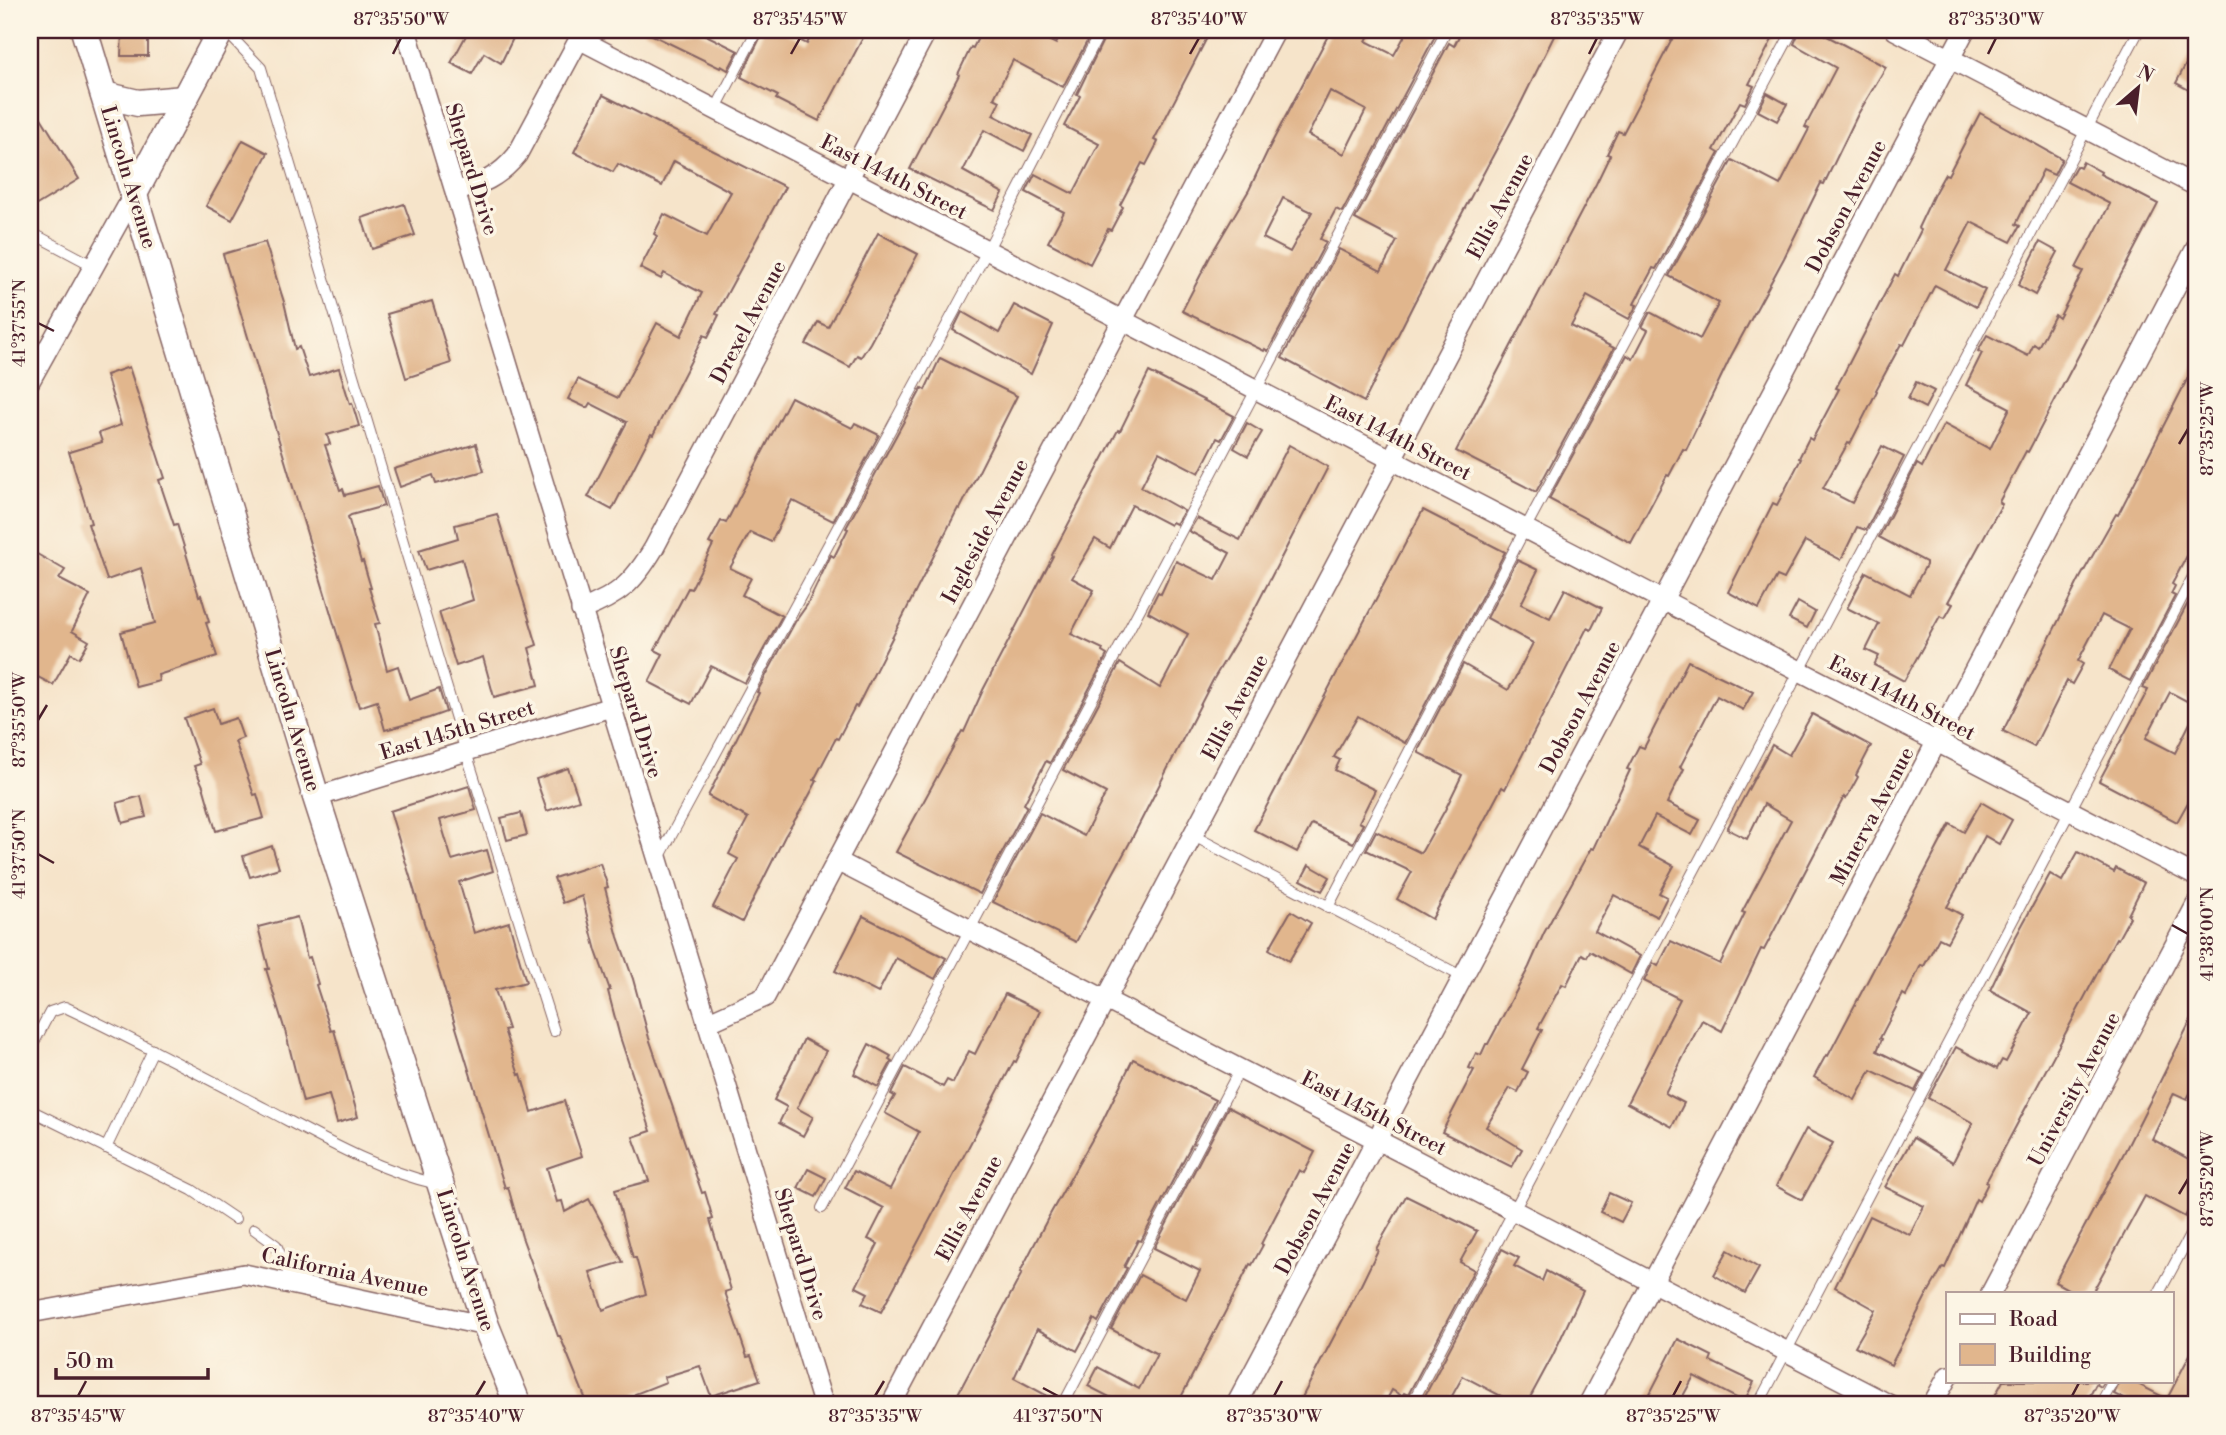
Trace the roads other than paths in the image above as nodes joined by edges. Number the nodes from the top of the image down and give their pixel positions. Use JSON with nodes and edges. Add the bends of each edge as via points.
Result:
{"nodes":[{"id":1,"x":84,"y":30,"type":"edge"},
{"id":2,"x":223,"y":30,"type":"edge"},
{"id":3,"x":406,"y":30,"type":"edge"},
{"id":4,"x":757,"y":30,"type":"edge"},
{"id":5,"x":927,"y":30,"type":"edge"},
{"id":6,"x":1101,"y":30,"type":"edge"},
{"id":7,"x":1276,"y":30,"type":"edge"},
{"id":8,"x":1447,"y":30,"type":"edge"},
{"id":9,"x":1619,"y":30,"type":"edge"},
{"id":10,"x":1793,"y":30,"type":"edge"},
{"id":11,"x":1895,"y":30,"type":"edge"},
{"id":12,"x":1965,"y":30,"type":"edge"},
{"id":13,"x":2138,"y":30,"type":"edge"},
{"id":14,"x":581,"y":35,"type":"edge"},
{"id":15,"x":1950,"y":58,"type":"junction"},
{"id":16,"x":104,"y":95,"type":"junction"},
{"id":17,"x":184,"y":99,"type":"junction"},
{"id":18,"x":715,"y":110,"type":"junction"},
{"id":19,"x":2087,"y":129,"type":"junction"},
{"id":20,"x":849,"y":179,"type":"junction"},
{"id":21,"x":2196,"y":186,"type":"edge"},
{"id":22,"x":455,"y":192,"type":"junction"},
{"id":23,"x":134,"y":194,"type":"junction"},
{"id":24,"x":30,"y":232,"type":"edge"},
{"id":25,"x":2196,"y":248,"type":"edge"},
{"id":26,"x":987,"y":250,"type":"junction"},
{"id":27,"x":94,"y":266,"type":"junction"},
{"id":28,"x":1122,"y":321,"type":"junction"},
{"id":29,"x":32,"y":372,"type":"edge"},
{"id":30,"x":1257,"y":390,"type":"junction"},
{"id":31,"x":1391,"y":460,"type":"junction"},
{"id":32,"x":1525,"y":529,"type":"junction"},
{"id":33,"x":2196,"y":570,"type":"edge"},
{"id":34,"x":1663,"y":600,"type":"junction"},
{"id":35,"x":581,"y":610,"type":"junction"},
{"id":36,"x":1800,"y":671,"type":"junction"},
{"id":37,"x":611,"y":707,"type":"junction"},
{"id":38,"x":1937,"y":742,"type":"junction"},
{"id":39,"x":466,"y":752,"type":"junction"},
{"id":40,"x":316,"y":797,"type":"junction"},
{"id":41,"x":2070,"y":811,"type":"junction"},
{"id":42,"x":1192,"y":835,"type":"junction"},
{"id":43,"x":658,"y":861,"type":"junction"},
{"id":44,"x":837,"y":861,"type":"junction"},
{"id":45,"x":2196,"y":876,"type":"edge"},
{"id":46,"x":2196,"y":905,"type":"edge"},
{"id":47,"x":1328,"y":906,"type":"junction"},
{"id":48,"x":971,"y":930,"type":"junction"},
{"id":49,"x":1463,"y":977,"type":"junction"},
{"id":50,"x":1105,"y":1000,"type":"junction"},
{"id":51,"x":707,"y":1023,"type":"junction"},
{"id":52,"x":555,"y":1031,"type":"dead end"},
{"id":53,"x":30,"y":1050,"type":"edge"},
{"id":54,"x":153,"y":1050,"type":"junction"},
{"id":55,"x":1240,"y":1069,"type":"junction"},
{"id":56,"x":30,"y":1111,"type":"edge"},
{"id":57,"x":1376,"y":1140,"type":"junction"},
{"id":58,"x":106,"y":1148,"type":"junction"},
{"id":59,"x":441,"y":1185,"type":"junction"},
{"id":60,"x":822,"y":1208,"type":"dead end"},
{"id":61,"x":1514,"y":1211,"type":"junction"},
{"id":62,"x":235,"y":1219,"type":"dead end"},
{"id":63,"x":2196,"y":1224,"type":"edge"},
{"id":64,"x":254,"y":1229,"type":"dead end"},
{"id":65,"x":1652,"y":1282,"type":"junction"},
{"id":66,"x":294,"y":1285,"type":"junction"},
{"id":67,"x":1992,"y":1292,"type":"edge"},
{"id":68,"x":2160,"y":1292,"type":"edge"},
{"id":69,"x":30,"y":1313,"type":"edge"},
{"id":70,"x":486,"y":1326,"type":"junction"},
{"id":71,"x":1786,"y":1352,"type":"junction"},
{"id":72,"x":1946,"y":1380,"type":"edge"},
{"id":73,"x":2112,"y":1382,"type":"edge"},
{"id":74,"x":514,"y":1403,"type":"edge"},
{"id":75,"x":826,"y":1405,"type":"edge"},
{"id":76,"x":891,"y":1405,"type":"edge"},
{"id":77,"x":1063,"y":1405,"type":"edge"},
{"id":78,"x":1236,"y":1405,"type":"edge"},
{"id":79,"x":1411,"y":1405,"type":"edge"},
{"id":80,"x":1588,"y":1405,"type":"edge"},
{"id":81,"x":1758,"y":1405,"type":"edge"},
{"id":82,"x":1890,"y":1405,"type":"edge"},
{"id":83,"x":1932,"y":1405,"type":"edge"},
{"id":84,"x":2100,"y":1405,"type":"edge"}],
"edges":[{"from":1,"to":16,"type":"street","name":"Lincoln Avenue"},
{"from":2,"to":17,"type":"street"},
{"from":2,"to":39,"type":"lane","via":[[261,68]]},
{"from":3,"to":22,"type":"street","name":"Shepard Drive"},
{"from":4,"to":18,"type":"lane"},
{"from":5,"to":20,"type":"street","name":"Drexel Avenue"},
{"from":6,"to":26,"type":"lane"},
{"from":7,"to":28,"type":"street","name":"Ingleside Avenue"},
{"from":8,"to":30,"type":"lane"},
{"from":9,"to":31,"type":"street","name":"Ellis Avenue"},
{"from":10,"to":32,"type":"lane"},
{"from":11,"to":15,"type":"street"},
{"from":12,"to":15,"type":"street","name":"Dobson Avenue"},
{"from":13,"to":19,"type":"lane"},
{"from":14,"to":18,"type":"street","name":"East 144th Street"},
{"from":14,"to":22,"type":"street","via":[[517,155],[489,180]]},
{"from":15,"to":19,"type":"street"},
{"from":15,"to":34,"type":"street","name":"Dobson Avenue"},
{"from":16,"to":17,"type":"street","via":[[138,103]]},
{"from":16,"to":23,"type":"street","name":"Lincoln Avenue"},
{"from":17,"to":23,"type":"street"},
{"from":18,"to":20,"type":"street","name":"East 144th Street"},
{"from":19,"to":21,"type":"street"},
{"from":19,"to":36,"type":"lane"},
{"from":20,"to":26,"type":"street","name":"East 144th Street"},
{"from":20,"to":35,"type":"street","name":"Drexel Avenue","via":[[639,573],[624,588]]},
{"from":22,"to":35,"type":"street","name":"Shepard Drive"},
{"from":23,"to":27,"type":"street"},
{"from":23,"to":40,"type":"street","name":"Lincoln Avenue"},
{"from":24,"to":27,"type":"lane"},
{"from":25,"to":38,"type":"street","name":"Minerva Avenue"},
{"from":26,"to":28,"type":"street","name":"East 144th Street"},
{"from":26,"to":43,"type":"lane"},
{"from":27,"to":29,"type":"street"},
{"from":28,"to":30,"type":"street","name":"East 144th Street"},
{"from":28,"to":44,"type":"street","name":"Ingleside Avenue"},
{"from":30,"to":31,"type":"street","name":"East 144th Street"},
{"from":30,"to":48,"type":"lane"},
{"from":31,"to":32,"type":"street","name":"East 144th Street"},
{"from":31,"to":42,"type":"street","name":"Ellis Avenue"},
{"from":32,"to":34,"type":"street","name":"East 144th Street"},
{"from":32,"to":47,"type":"lane"},
{"from":33,"to":41,"type":"lane"},
{"from":34,"to":36,"type":"street","name":"East 144th Street"},
{"from":34,"to":49,"type":"street","name":"Dobson Avenue"},
{"from":35,"to":37,"type":"street","name":"Shepard Drive"},
{"from":36,"to":38,"type":"street","name":"East 144th Street"},
{"from":36,"to":61,"type":"lane"},
{"from":37,"to":39,"type":"street","name":"East 145th Street"},
{"from":37,"to":43,"type":"street","name":"Shepard Drive"},
{"from":38,"to":41,"type":"street","name":"East 144th Street"},
{"from":38,"to":65,"type":"street","name":"Minerva Avenue"},
{"from":39,"to":40,"type":"street","name":"East 145th Street"},
{"from":39,"to":52,"type":"lane"},
{"from":40,"to":59,"type":"street","name":"Lincoln Avenue"},
{"from":41,"to":45,"type":"street","name":"East 144th Street"},
{"from":41,"to":71,"type":"lane"},
{"from":42,"to":47,"type":"lane"},
{"from":42,"to":50,"type":"street","name":"Ellis Avenue"},
{"from":43,"to":51,"type":"street","name":"Shepard Drive"},
{"from":44,"to":48,"type":"street","name":"East 145th Street"},
{"from":44,"to":51,"type":"street","name":"Ingleside Avenue","via":[[765,997]]},
{"from":46,"to":67,"type":"street","name":"University Avenue"},
{"from":47,"to":49,"type":"lane"},
{"from":48,"to":50,"type":"street","name":"East 145th Street"},
{"from":48,"to":60,"type":"lane"},
{"from":49,"to":57,"type":"street","name":"Dobson Avenue"},
{"from":50,"to":55,"type":"street","name":"East 145th Street"},
{"from":50,"to":76,"type":"street","name":"Ellis Avenue"},
{"from":51,"to":75,"type":"street","name":"Shepard Drive"},
{"from":53,"to":54,"type":"lane","via":[[50,1012],[65,1007]]},
{"from":54,"to":58,"type":"lane"},
{"from":54,"to":59,"type":"lane","via":[[340,1148],[406,1177]]},
{"from":55,"to":57,"type":"street","name":"East 145th Street"},
{"from":55,"to":77,"type":"lane"},
{"from":56,"to":58,"type":"lane"},
{"from":57,"to":61,"type":"street","name":"East 145th Street"},
{"from":57,"to":78,"type":"street","name":"Dobson Avenue"},
{"from":58,"to":62,"type":"lane","via":[[192,1191]]},
{"from":59,"to":70,"type":"street","name":"Lincoln Avenue"},
{"from":61,"to":65,"type":"street","name":"East 145th Street"},
{"from":61,"to":79,"type":"lane"},
{"from":63,"to":68,"type":"lane"},
{"from":64,"to":66,"type":"lane","via":[[276,1245]]},
{"from":65,"to":71,"type":"street","name":"East 145th Street"},
{"from":65,"to":80,"type":"street","name":"Minerva Avenue"},
{"from":66,"to":69,"type":"street","name":"California Avenue","via":[[244,1274]]},
{"from":66,"to":70,"type":"street","name":"California Avenue"},
{"from":70,"to":74,"type":"street","name":"Lincoln Avenue"},
{"from":71,"to":81,"type":"lane"},
{"from":71,"to":82,"type":"street","name":"East 145th Street"},
{"from":72,"to":83,"type":"street"},
{"from":73,"to":84,"type":"lane"}]}
